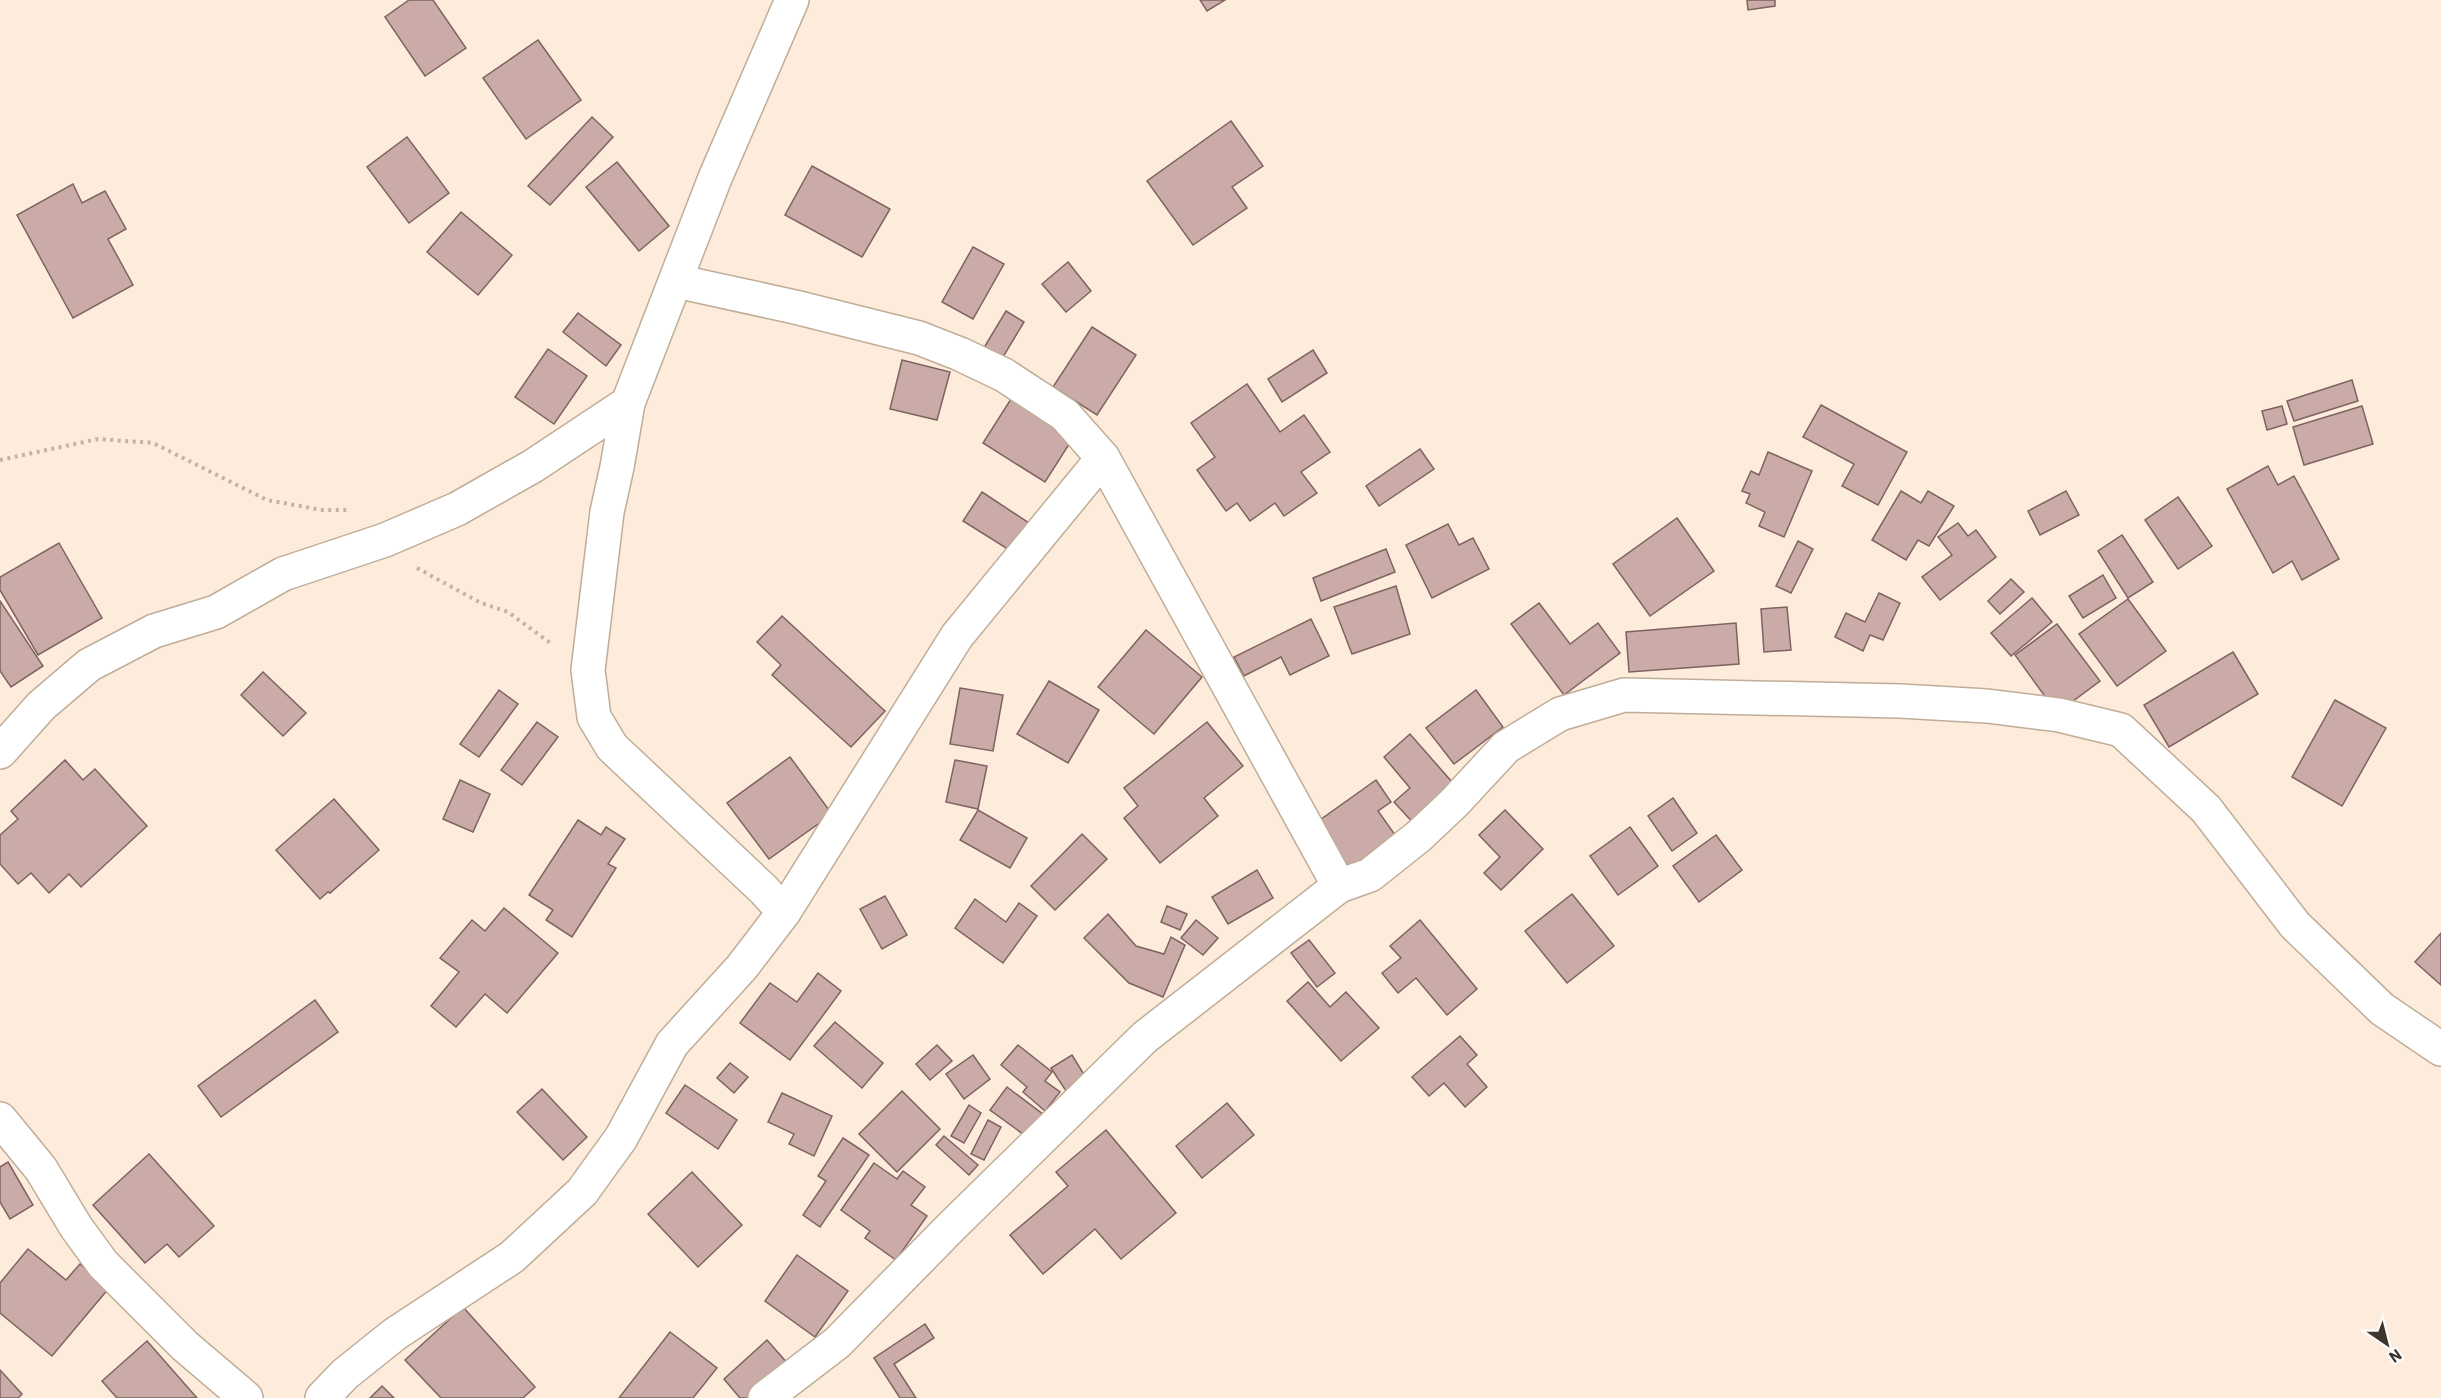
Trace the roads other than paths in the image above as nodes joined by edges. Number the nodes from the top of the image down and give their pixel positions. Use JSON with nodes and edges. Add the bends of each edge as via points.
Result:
{"nodes":[{"id":1,"x":792,"y":0,"type":"edge"},
{"id":2,"x":676,"y":281,"type":"junction"},
{"id":3,"x":628,"y":403,"type":"junction"},
{"id":4,"x":1103,"y":458,"type":"junction"},
{"id":5,"x":0,"y":752,"type":"edge"},
{"id":6,"x":1339,"y":886,"type":"junction"},
{"id":7,"x":784,"y":912,"type":"junction"},
{"id":8,"x":2441,"y":1049,"type":"edge"},
{"id":9,"x":0,"y":1119,"type":"edge"},
{"id":10,"x":246,"y":1398,"type":"edge"},
{"id":11,"x":322,"y":1398,"type":"edge"},
{"id":12,"x":765,"y":1398,"type":"edge"}],
"edges":[{"from":1,"to":2,"type":"street","via":[[715,178]]},
{"from":2,"to":3,"type":"street"},
{"from":2,"to":4,"type":"street","via":[[920,338],[960,354],[1004,375],[1065,415]]},
{"from":3,"to":5,"type":"street","via":[[533,466],[458,509],[385,540],[283,574],[216,612],[154,631],[89,665],[40,706]]},
{"from":3,"to":7,"type":"street","via":[[607,512],[588,670],[594,717],[612,747]]},
{"from":4,"to":6,"type":"street"},
{"from":4,"to":7,"type":"street","via":[[957,636]]},
{"from":6,"to":8,"type":"street","via":[[1370,875],[1419,836],[1506,747],[1560,714],[1624,695],[1900,701],[2059,715],[2121,730],[2206,809],[2295,925],[2382,1009]]},
{"from":6,"to":12,"type":"street","via":[[1145,1037],[837,1343]]},
{"from":7,"to":11,"type":"street","via":[[672,1044],[621,1138],[582,1192],[512,1257],[395,1334]]},
{"from":9,"to":10,"type":"street","via":[[41,1169],[103,1264],[185,1346]]}]}
